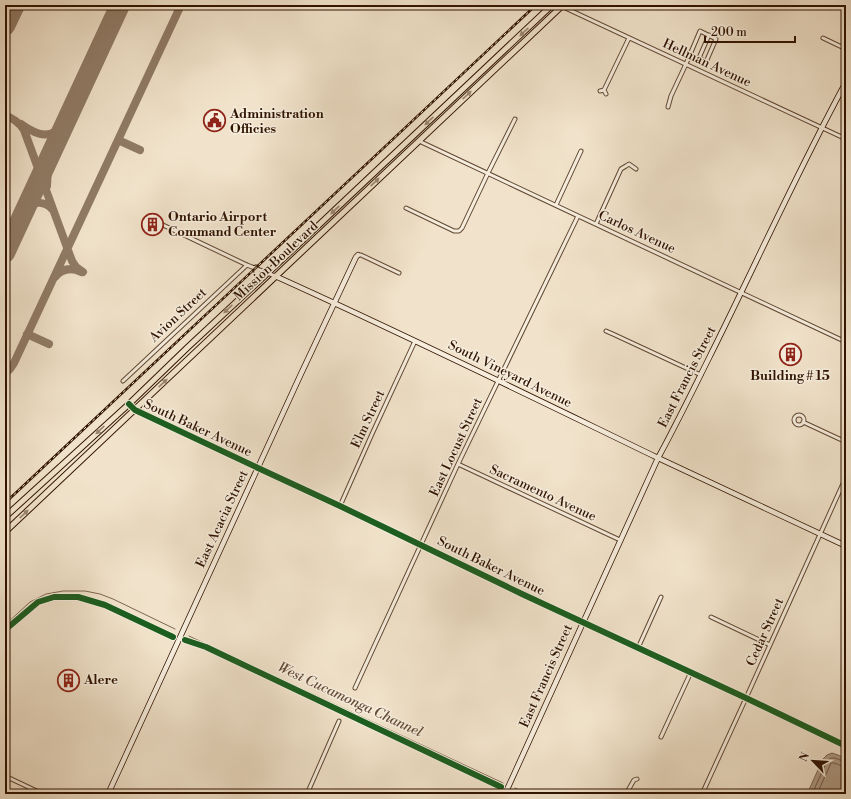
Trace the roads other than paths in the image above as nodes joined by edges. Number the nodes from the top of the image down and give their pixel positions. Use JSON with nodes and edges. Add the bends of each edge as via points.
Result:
{"nodes":[{"id":1,"x":552,"y":5,"type":"edge"},
{"id":2,"x":561,"y":6,"type":"edge"},
{"id":3,"x":709,"y":36,"type":"junction"},
{"id":4,"x":629,"y":38,"type":"junction"},
{"id":5,"x":823,"y":38,"type":"dead end"},
{"id":6,"x":846,"y":49,"type":"edge"},
{"id":7,"x":686,"y":64,"type":"junction"},
{"id":8,"x":846,"y":82,"type":"edge"},
{"id":9,"x":604,"y":90,"type":"junction"},
{"id":10,"x":600,"y":91,"type":"dead end"},
{"id":11,"x":606,"y":94,"type":"dead end"},
{"id":12,"x":668,"y":107,"type":"dead end"},
{"id":13,"x":515,"y":119,"type":"dead end"},
{"id":14,"x":821,"y":127,"type":"junction"},
{"id":15,"x":846,"y":139,"type":"edge"},
{"id":16,"x":419,"y":141,"type":"junction"},
{"id":17,"x":581,"y":151,"type":"dead end"},
{"id":18,"x":636,"y":169,"type":"dead end"},
{"id":19,"x":488,"y":173,"type":"junction"},
{"id":20,"x":556,"y":205,"type":"junction"},
{"id":21,"x":406,"y":208,"type":"dead end"},
{"id":22,"x":578,"y":216,"type":"junction"},
{"id":23,"x":596,"y":224,"type":"junction"},
{"id":24,"x":163,"y":225,"type":"dead end"},
{"id":25,"x":358,"y":255,"type":"joint"},
{"id":26,"x":247,"y":265,"type":"junction"},
{"id":27,"x":256,"y":268,"type":"junction"},
{"id":28,"x":399,"y":272,"type":"dead end"},
{"id":29,"x":267,"y":273,"type":"junction"},
{"id":30,"x":275,"y":276,"type":"junction"},
{"id":31,"x":256,"y":283,"type":"junction"},
{"id":32,"x":741,"y":293,"type":"junction"},
{"id":33,"x":334,"y":303,"type":"junction"},
{"id":34,"x":606,"y":332,"type":"dead end"},
{"id":35,"x":415,"y":341,"type":"junction"},
{"id":36,"x":846,"y":342,"type":"edge"},
{"id":37,"x":701,"y":375,"type":"junction"},
{"id":38,"x":498,"y":380,"type":"junction"},
{"id":39,"x":123,"y":381,"type":"dead end"},
{"id":40,"x":129,"y":404,"type":"junction"},
{"id":41,"x":135,"y":410,"type":"junction"},
{"id":42,"x":803,"y":422,"type":"dead end"},
{"id":43,"x":846,"y":442,"type":"edge"},
{"id":44,"x":658,"y":458,"type":"junction"},
{"id":45,"x":458,"y":464,"type":"junction"},
{"id":46,"x":258,"y":468,"type":"junction"},
{"id":47,"x":846,"y":477,"type":"edge"},
{"id":48,"x":340,"y":506,"type":"junction"},
{"id":49,"x":5,"y":517,"type":"edge"},
{"id":50,"x":5,"y":532,"type":"edge"},
{"id":51,"x":820,"y":534,"type":"junction"},
{"id":52,"x":620,"y":540,"type":"junction"},
{"id":53,"x":421,"y":545,"type":"junction"},
{"id":54,"x":846,"y":546,"type":"edge"},
{"id":55,"x":661,"y":597,"type":"dead end"},
{"id":56,"x":711,"y":617,"type":"dead end"},
{"id":57,"x":583,"y":622,"type":"junction"},
{"id":58,"x":770,"y":645,"type":"junction"},
{"id":59,"x":638,"y":648,"type":"junction"},
{"id":60,"x":691,"y":672,"type":"junction"},
{"id":61,"x":355,"y":688,"type":"dead end"},
{"id":62,"x":746,"y":698,"type":"junction"},
{"id":63,"x":339,"y":721,"type":"dead end"},
{"id":64,"x":661,"y":737,"type":"dead end"},
{"id":65,"x":846,"y":746,"type":"edge"},
{"id":66,"x":5,"y":776,"type":"edge"},
{"id":67,"x":637,"y":779,"type":"dead end"},
{"id":68,"x":43,"y":794,"type":"edge"},
{"id":69,"x":108,"y":794,"type":"edge"},
{"id":70,"x":307,"y":794,"type":"edge"},
{"id":71,"x":505,"y":794,"type":"edge"},
{"id":72,"x":626,"y":794,"type":"edge"},
{"id":73,"x":702,"y":794,"type":"edge"}],
"edges":[{"from":1,"to":29,"type":"main road","name":"Mission Boulevard","one_way":true},
{"from":2,"to":4,"type":"street","name":"Hellman Avenue"},
{"from":16,"to":2,"type":"main road","name":"Mission Boulevard","one_way":true},
{"from":3,"to":3,"type":"street","via":[[716,39],[706,62],[699,58]]},
{"from":3,"to":7,"type":"street","via":[[700,31]]},
{"from":4,"to":7,"type":"street","name":"Hellman Avenue"},
{"from":4,"to":9,"type":"street"},
{"from":5,"to":6,"type":"street"},
{"from":7,"to":12,"type":"street"},
{"from":7,"to":14,"type":"street","name":"Hellman Avenue"},
{"from":8,"to":14,"type":"street","name":"East Francis Street"},
{"from":9,"to":10,"type":"street"},
{"from":9,"to":11,"type":"street"},
{"from":13,"to":19,"type":"street"},
{"from":14,"to":15,"type":"street","name":"Hellman Avenue"},
{"from":14,"to":32,"type":"street","name":"East Francis Street"},
{"from":16,"to":19,"type":"street","name":"Carlos Avenue"},
{"from":30,"to":16,"type":"main road","name":"Mission Boulevard","one_way":true},
{"from":17,"to":20,"type":"street"},
{"from":18,"to":23,"type":"street","via":[[629,164],[621,169]]},
{"from":19,"to":20,"type":"street","name":"Carlos Avenue"},
{"from":19,"to":21,"type":"street","via":[[459,231]]},
{"from":20,"to":22,"type":"street","name":"Carlos Avenue"},
{"from":22,"to":23,"type":"street","name":"Carlos Avenue"},
{"from":22,"to":38,"type":"street","name":"East Locust Street"},
{"from":23,"to":32,"type":"street","name":"Carlos Avenue"},
{"from":24,"to":26,"type":"street","name":"South Vineyard Avenue"},
{"from":25,"to":28,"type":"street"},
{"from":25,"to":33,"type":"street","name":"East Acacia Street"},
{"from":26,"to":27,"type":"street","name":"South Vineyard Avenue"},
{"from":26,"to":39,"type":"street","name":"Avion Street"},
{"from":27,"to":29,"type":"street","name":"South Vineyard Avenue"},
{"from":27,"to":31,"type":"main road"},
{"from":29,"to":30,"type":"street","name":"South Vineyard Avenue"},
{"from":29,"to":31,"type":"main road","name":"Mission Boulevard"},
{"from":30,"to":33,"type":"street","name":"South Vineyard Avenue"},
{"from":41,"to":30,"type":"main road","name":"Mission Boulevard","one_way":true},
{"from":31,"to":40,"type":"main road","name":"Mission Boulevard","one_way":true},
{"from":32,"to":36,"type":"street","name":"Carlos Avenue"},
{"from":32,"to":37,"type":"street","name":"East Francis Street"},
{"from":33,"to":35,"type":"street","name":"South Vineyard Avenue"},
{"from":33,"to":46,"type":"street","name":"East Acacia Street"},
{"from":34,"to":37,"type":"street"},
{"from":35,"to":38,"type":"street","name":"South Vineyard Avenue"},
{"from":35,"to":48,"type":"street","name":"Elm Street"},
{"from":37,"to":44,"type":"street","name":"East Francis Street"},
{"from":38,"to":44,"type":"street","name":"South Vineyard Avenue"},
{"from":38,"to":45,"type":"street","name":"East Locust Street"},
{"from":40,"to":41,"type":"street","name":"South Baker Avenue"},
{"from":40,"to":49,"type":"main road","name":"Mission Boulevard","one_way":true},
{"from":41,"to":46,"type":"street","name":"South Baker Avenue"},
{"from":50,"to":41,"type":"main road","name":"Mission Boulevard","one_way":true},
{"from":42,"to":43,"type":"street"},
{"from":44,"to":51,"type":"street","name":"South Vineyard Avenue"},
{"from":44,"to":52,"type":"street","name":"East Francis Street"},
{"from":45,"to":52,"type":"street","name":"Sacramento Avenue"},
{"from":45,"to":53,"type":"street","name":"East Locust Street"},
{"from":46,"to":48,"type":"street","name":"South Baker Avenue"},
{"from":46,"to":69,"type":"street","name":"East Acacia Street"},
{"from":47,"to":51,"type":"street","name":"Cedar Street"},
{"from":48,"to":53,"type":"street","name":"South Baker Avenue"},
{"from":51,"to":54,"type":"street","name":"South Vineyard Avenue"},
{"from":51,"to":58,"type":"street","name":"Cedar Street"},
{"from":52,"to":57,"type":"street","name":"East Francis Street"},
{"from":53,"to":57,"type":"street","name":"South Baker Avenue"},
{"from":53,"to":61,"type":"street","name":"East Locust Street"},
{"from":55,"to":59,"type":"street"},
{"from":56,"to":58,"type":"street"},
{"from":57,"to":59,"type":"street","name":"South Baker Avenue"},
{"from":57,"to":71,"type":"street","name":"East Francis Street"},
{"from":58,"to":62,"type":"street","name":"Cedar Street"},
{"from":59,"to":60,"type":"street","name":"South Baker Avenue"},
{"from":60,"to":62,"type":"street","name":"South Baker Avenue"},
{"from":60,"to":64,"type":"street"},
{"from":62,"to":65,"type":"street","name":"South Baker Avenue"},
{"from":62,"to":73,"type":"street","name":"Cedar Street"},
{"from":63,"to":70,"type":"street"},
{"from":66,"to":68,"type":"street"},
{"from":67,"to":72,"type":"street"}]}
